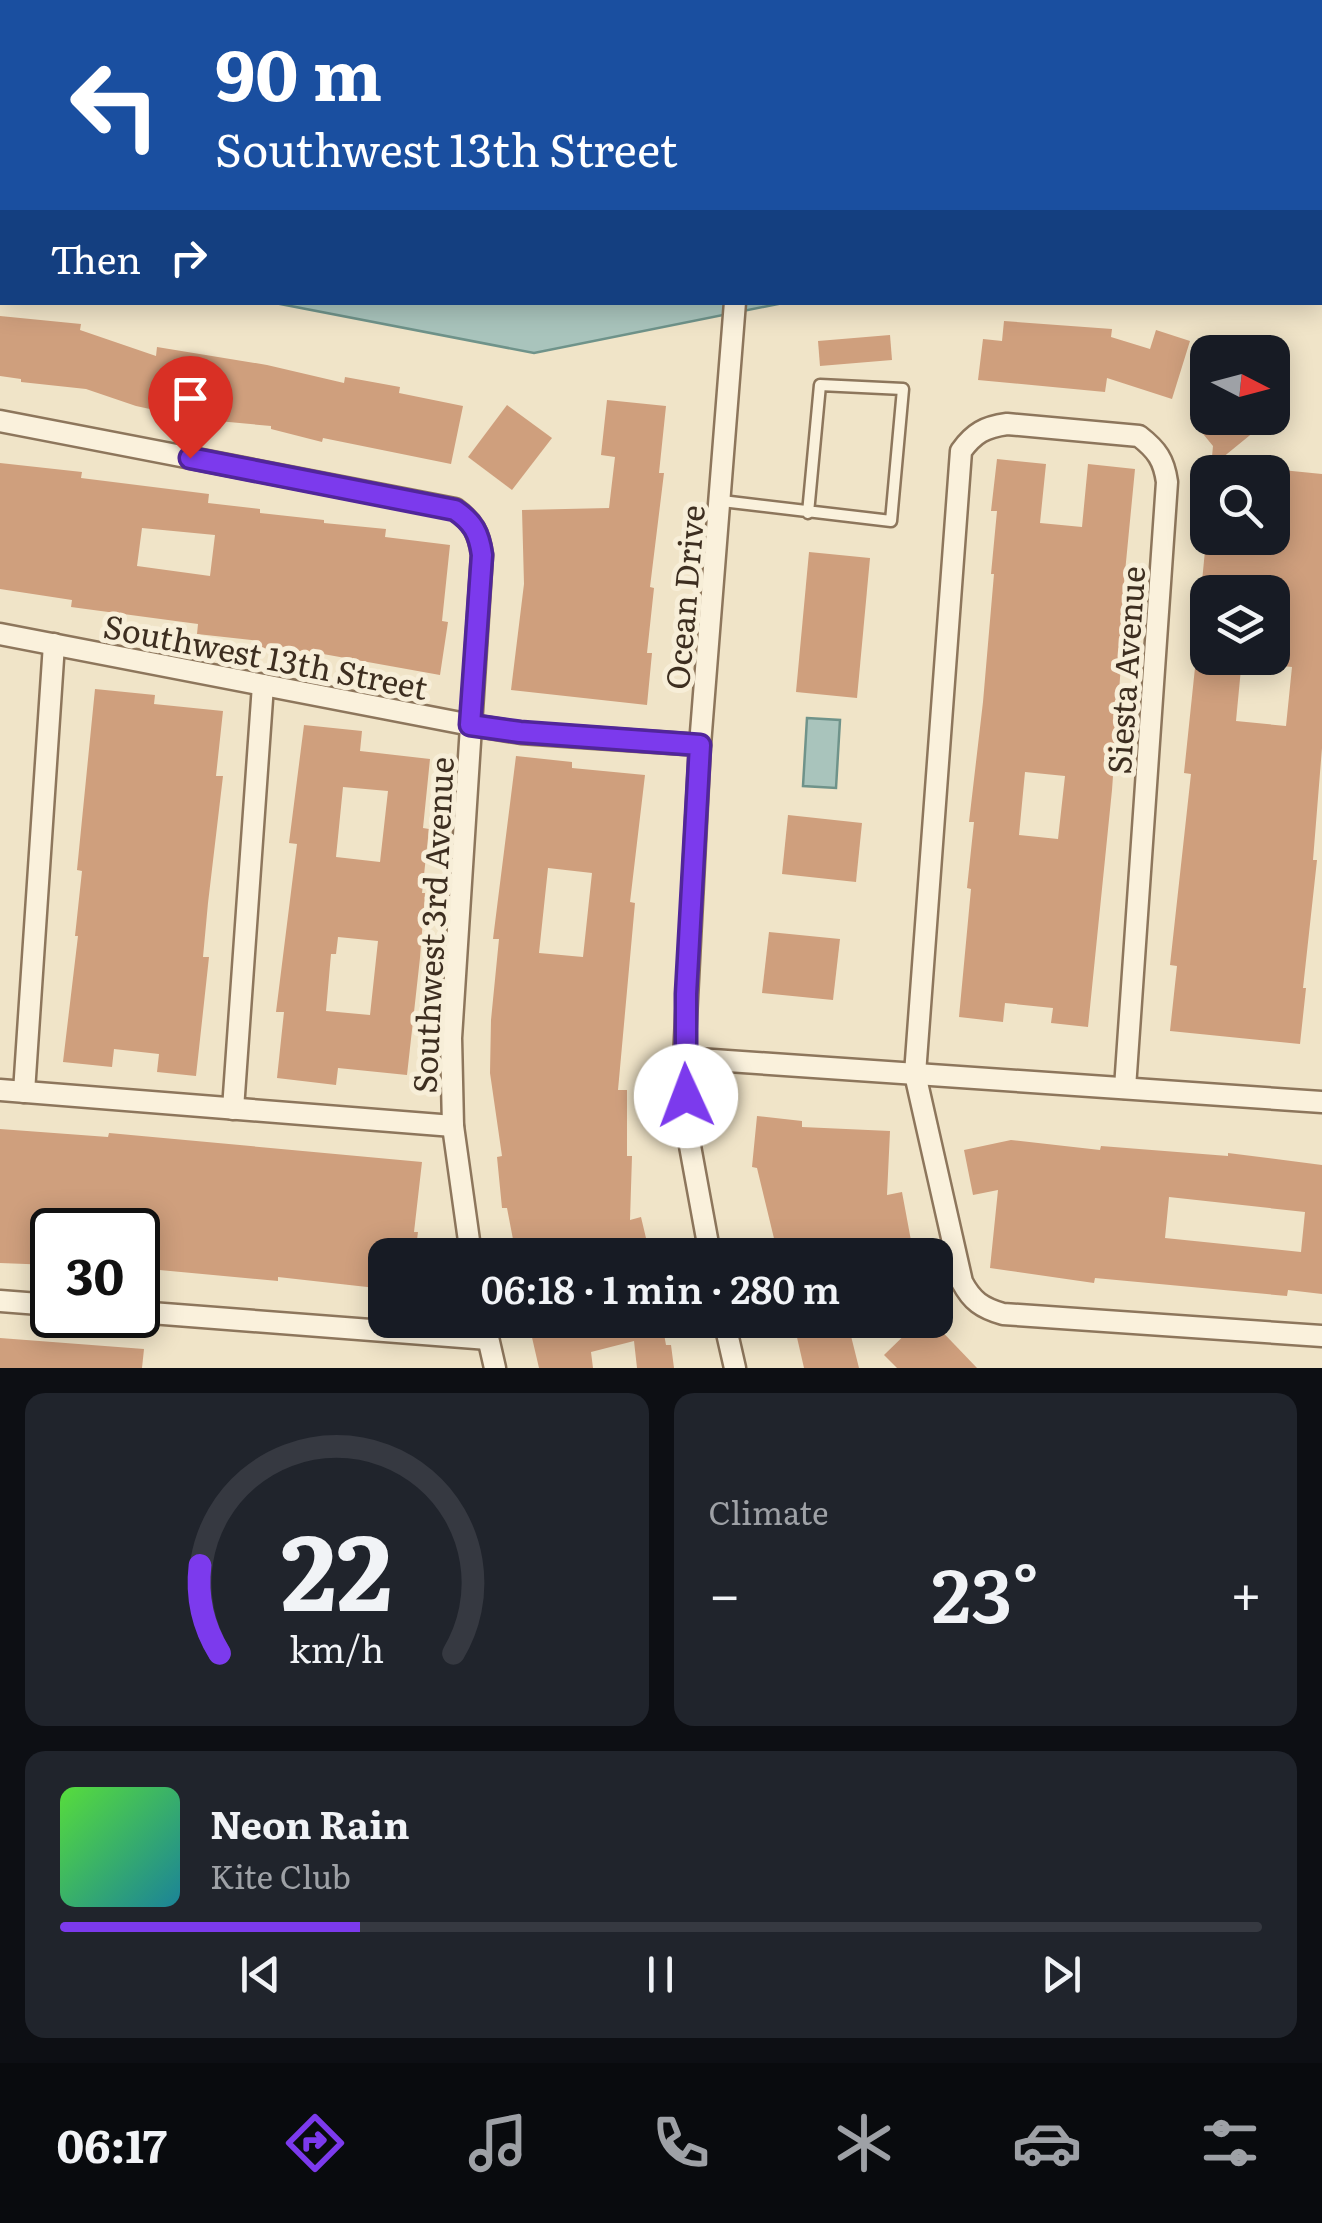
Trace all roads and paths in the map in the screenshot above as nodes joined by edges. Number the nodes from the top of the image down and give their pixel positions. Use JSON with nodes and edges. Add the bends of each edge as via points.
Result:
{"nodes":[{"id":1,"x":735,"y":305,"type":"edge"},
{"id":2,"x":0,"y":421,"type":"edge"},
{"id":3,"x":722,"y":501,"type":"junction"},
{"id":4,"x":808,"y":514,"type":"junction"},
{"id":5,"x":0,"y":634,"type":"edge"},
{"id":6,"x":54,"y":644,"type":"junction"},
{"id":7,"x":262,"y":685,"type":"junction"},
{"id":8,"x":470,"y":725,"type":"junction"},
{"id":9,"x":700,"y":745,"type":"junction"},
{"id":10,"x":684,"y":1058,"type":"junction"},
{"id":11,"x":915,"y":1074,"type":"junction"},
{"id":12,"x":1125,"y":1088,"type":"junction"},
{"id":13,"x":0,"y":1090,"type":"edge"},
{"id":14,"x":24,"y":1092,"type":"junction"},
{"id":15,"x":1322,"y":1102,"type":"edge"},
{"id":16,"x":233,"y":1108,"type":"junction"},
{"id":17,"x":453,"y":1126,"type":"junction"},
{"id":18,"x":469,"y":1238,"type":"edge"},
{"id":19,"x":707,"y":1238,"type":"edge"},
{"id":20,"x":0,"y":1301,"type":"edge"},
{"id":21,"x":30,"y":1304,"type":"edge"},
{"id":22,"x":160,"y":1313,"type":"edge"},
{"id":23,"x":368,"y":1324,"type":"edge"},
{"id":24,"x":1322,"y":1336,"type":"edge"},
{"id":25,"x":488,"y":1338,"type":"edge"},
{"id":26,"x":728,"y":1338,"type":"edge"},
{"id":27,"x":495,"y":1368,"type":"edge"},
{"id":28,"x":734,"y":1368,"type":"edge"}],
"edges":[{"from":1,"to":3,"type":"street","name":"Ocean Drive"},
{"from":2,"to":8,"type":"street","name":"Southwest 3rd Avenue","via":[[455,510],[480,536],[482,555]]},
{"from":3,"to":4,"type":"lane"},
{"from":3,"to":9,"type":"street","name":"Ocean Drive"},
{"from":4,"to":4,"type":"lane","via":[[890,521],[903,389],[820,385]]},
{"from":5,"to":6,"type":"street","name":"Southwest 13th Street"},
{"from":6,"to":7,"type":"street","name":"Southwest 13th Street"},
{"from":6,"to":14,"type":"street"},
{"from":7,"to":8,"type":"street","name":"Southwest 13th Street"},
{"from":7,"to":16,"type":"street"},
{"from":8,"to":9,"type":"street","name":"Southwest 13th Street"},
{"from":8,"to":17,"type":"street","name":"Southwest 3rd Avenue","via":[[452,992]]},
{"from":9,"to":10,"type":"street","name":"Ocean Drive"},
{"from":10,"to":11,"type":"street"},
{"from":10,"to":19,"type":"street","name":"Ocean Drive","via":[[688,1135]]},
{"from":11,"to":12,"type":"street"},
{"from":11,"to":12,"type":"street","name":"Siesta Avenue","via":[[961,451],[972,436],[1006,424],[1140,436],[1164,464]]},
{"from":11,"to":24,"type":"street","via":[[962,1282],[986,1310]]},
{"from":12,"to":15,"type":"street"},
{"from":13,"to":14,"type":"street"},
{"from":14,"to":16,"type":"street"},
{"from":16,"to":17,"type":"street"},
{"from":17,"to":18,"type":"street","name":"Southwest 3rd Avenue"},
{"from":20,"to":21,"type":"street"},
{"from":22,"to":23,"type":"street"},
{"from":25,"to":27,"type":"street"},
{"from":26,"to":28,"type":"street"}]}
